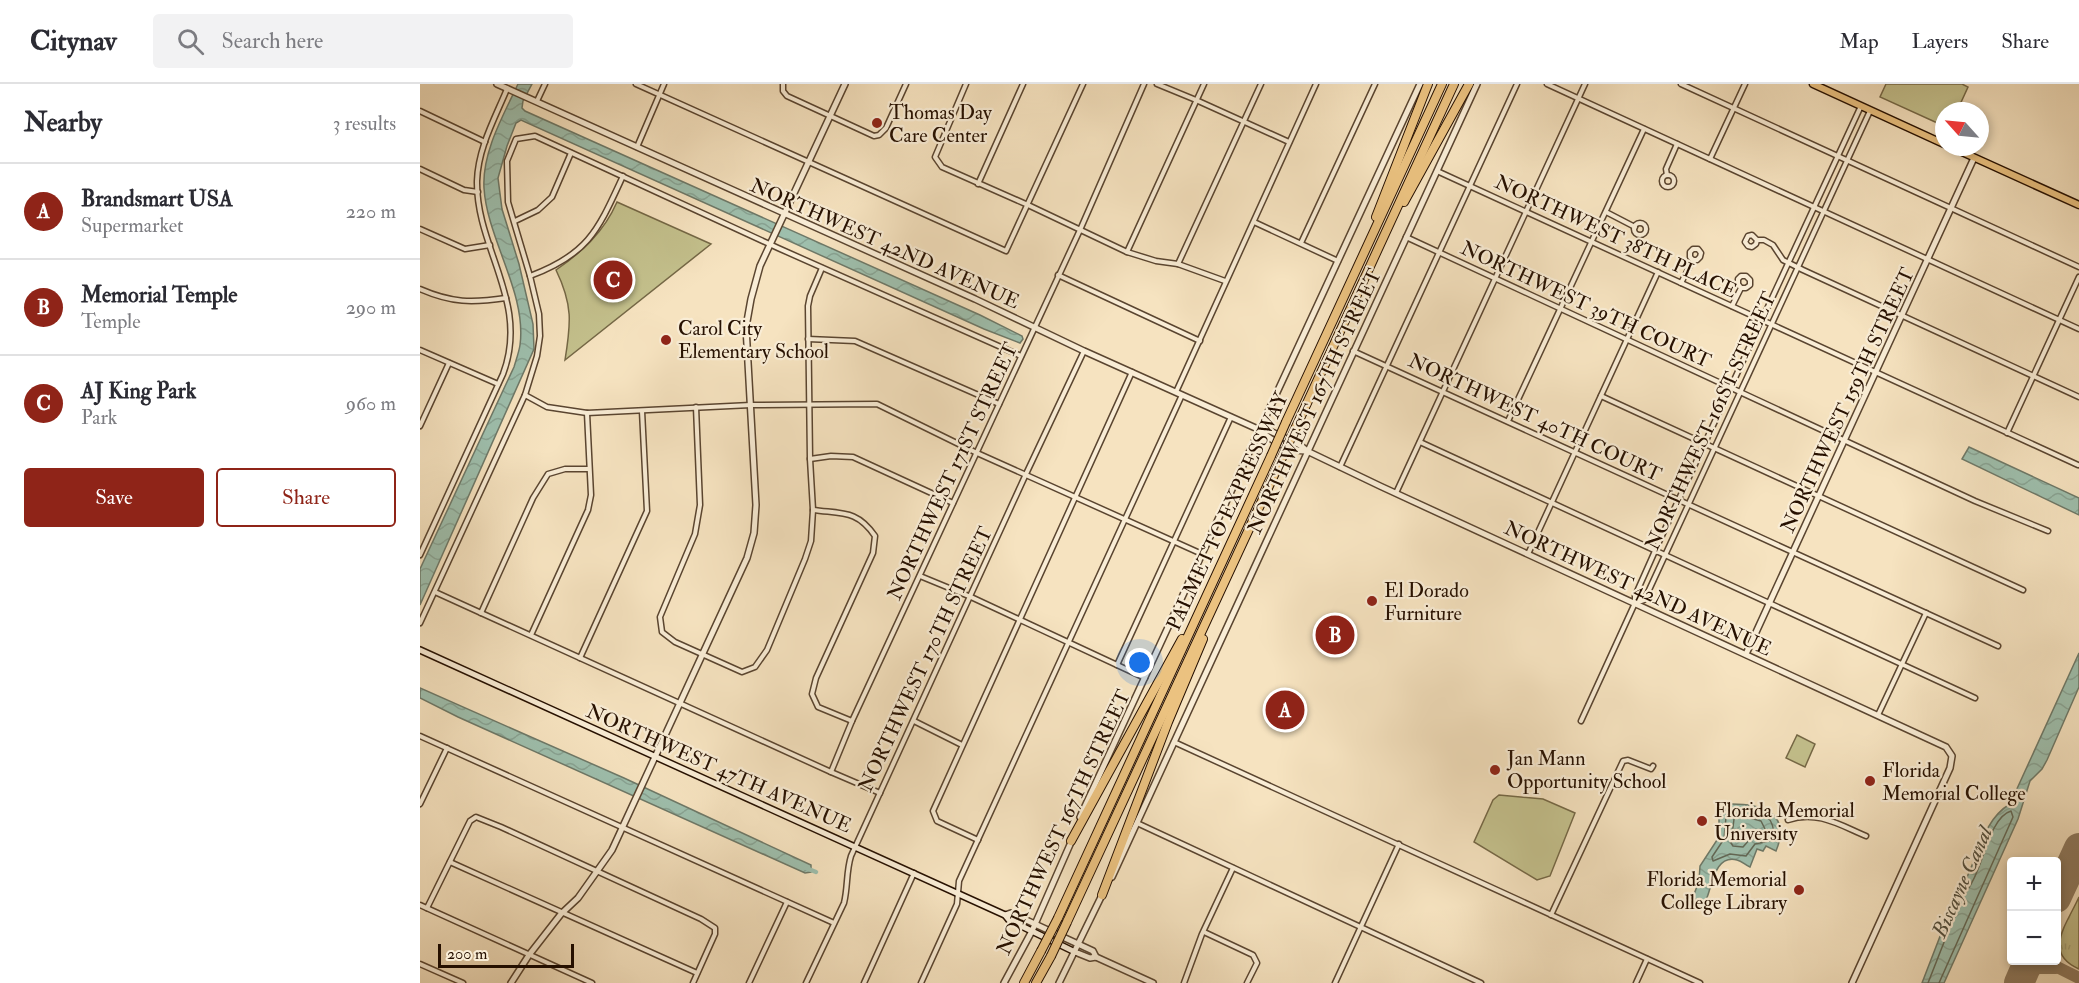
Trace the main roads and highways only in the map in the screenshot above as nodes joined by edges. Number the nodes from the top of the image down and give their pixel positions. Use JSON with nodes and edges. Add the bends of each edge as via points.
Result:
{"nodes":[{"id":1,"x":1428,"y":84,"type":"edge"},
{"id":2,"x":1442,"y":84,"type":"edge"},
{"id":3,"x":1454,"y":84,"type":"edge"},
{"id":4,"x":1469,"y":84,"type":"edge"},
{"id":5,"x":1813,"y":84,"type":"edge"},
{"id":6,"x":1935,"y":140,"type":"edge"},
{"id":7,"x":1970,"y":156,"type":"edge"},
{"id":8,"x":2079,"y":205,"type":"edge"},
{"id":9,"x":1390,"y":223,"type":"junction"},
{"id":10,"x":1366,"y":249,"type":"junction"},
{"id":11,"x":1210,"y":614,"type":"junction"},
{"id":12,"x":1196,"y":618,"type":"junction"},
{"id":13,"x":1071,"y":841,"type":"road end"},
{"id":14,"x":1102,"y":895,"type":"road end"},
{"id":15,"x":1024,"y":983,"type":"edge"},
{"id":16,"x":1036,"y":983,"type":"edge"}],
"edges":[{"from":1,"to":10,"type":"highway"},
{"from":2,"to":10,"type":"highway","name":"PALMETTO EXPRESSWAY"},
{"from":3,"to":9,"type":"highway","name":"PALMETTO EXPRESSWAY"},
{"from":4,"to":9,"type":"highway"},
{"from":5,"to":6,"type":"main road"},
{"from":7,"to":8,"type":"main road"},
{"from":9,"to":11,"type":"highway","name":"PALMETTO EXPRESSWAY","bridge":true},
{"from":10,"to":12,"type":"highway","name":"PALMETTO EXPRESSWAY","bridge":true},
{"from":11,"to":14,"type":"highway"},
{"from":11,"to":16,"type":"highway","name":"PALMETTO EXPRESSWAY","bridge":true},
{"from":12,"to":13,"type":"highway"},
{"from":12,"to":15,"type":"highway","name":"PALMETTO EXPRESSWAY","bridge":true,"via":[[1058,918]]}]}
